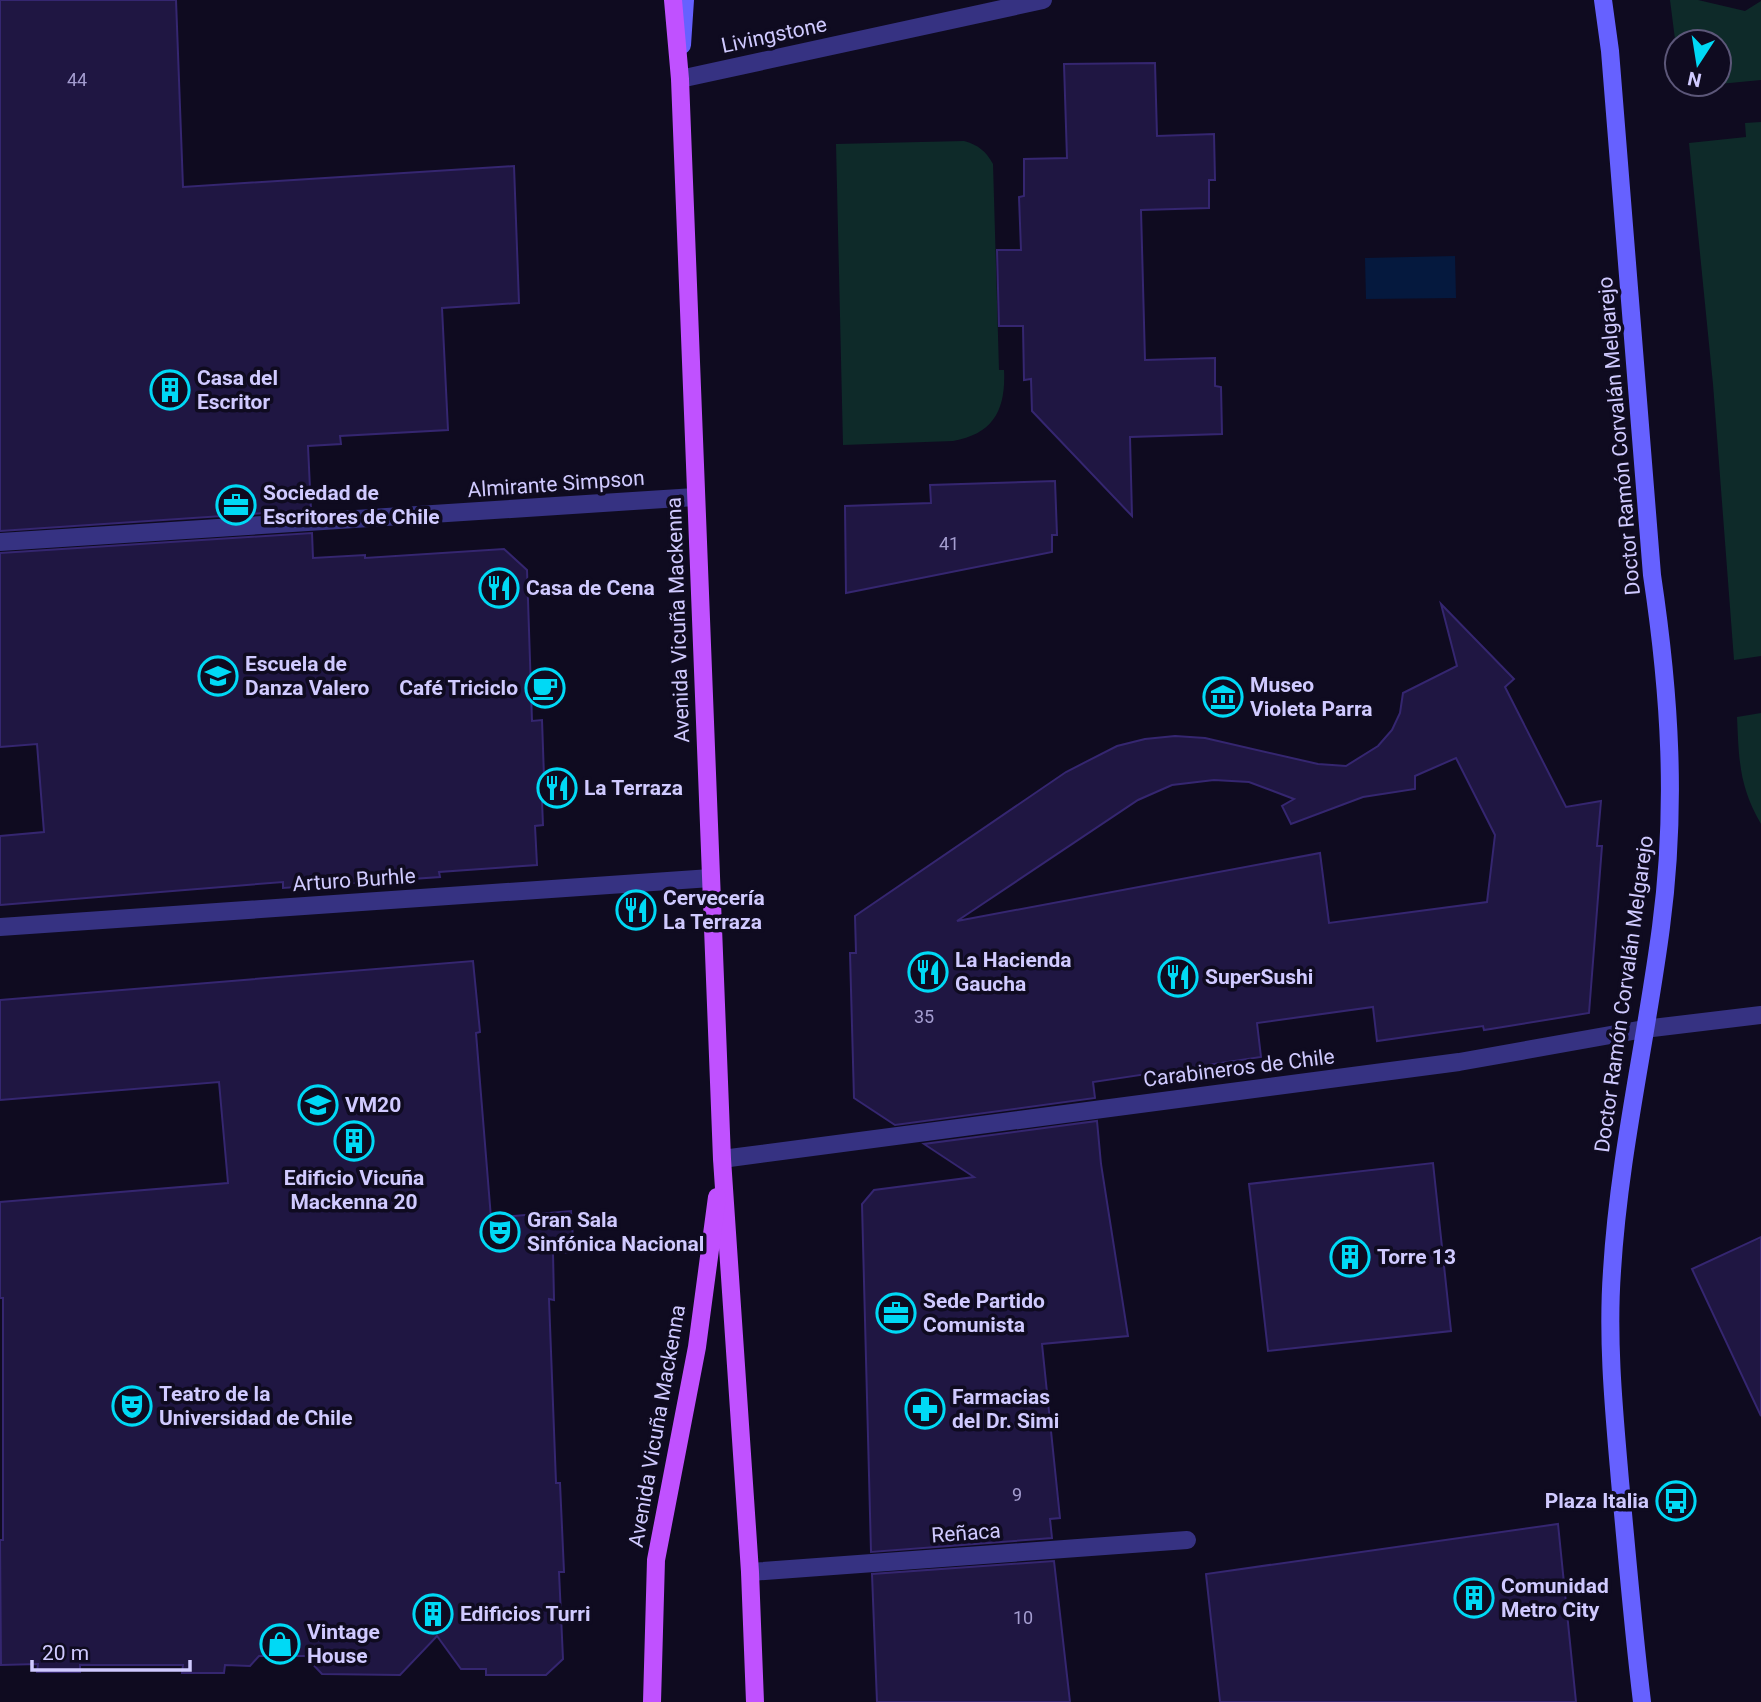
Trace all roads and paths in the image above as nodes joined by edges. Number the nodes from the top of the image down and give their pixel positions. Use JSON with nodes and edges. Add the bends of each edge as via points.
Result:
{"nodes":[{"id":1,"x":673,"y":0,"type":"edge"},
{"id":2,"x":685,"y":0,"type":"edge"},
{"id":3,"x":1043,"y":0,"type":"edge"},
{"id":4,"x":1602,"y":0,"type":"edge"},
{"id":5,"x":680,"y":79,"type":"junction"},
{"id":6,"x":695,"y":497,"type":"junction"},
{"id":7,"x":0,"y":542,"type":"edge"},
{"id":8,"x":711,"y":878,"type":"junction"},
{"id":9,"x":0,"y":927,"type":"edge"},
{"id":10,"x":1761,"y":1015,"type":"edge"},
{"id":11,"x":1644,"y":1029,"type":"junction"},
{"id":12,"x":722,"y":1159,"type":"junction"},
{"id":13,"x":1186,"y":1540,"type":"dead end"},
{"id":14,"x":750,"y":1572,"type":"junction"},
{"id":15,"x":652,"y":1702,"type":"edge"},
{"id":16,"x":755,"y":1702,"type":"edge"},
{"id":17,"x":1642,"y":1702,"type":"edge"}],
"edges":[{"from":1,"to":5,"type":"main road","name":"Avenida Vicuña Mackenna"},
{"from":2,"to":5,"type":"main road","name":"Avenida Vicuña Mackenna"},
{"from":3,"to":5,"type":"street","name":"Livingstone"},
{"from":4,"to":11,"type":"main road","name":"Doctor Ramón Corvalán Melgarejo","via":[[1670,744],[1670,829]]},
{"from":5,"to":6,"type":"main road","name":"Avenida Vicuña Mackenna"},
{"from":6,"to":7,"type":"street","name":"Almirante Simpson"},
{"from":6,"to":8,"type":"main road","name":"Avenida Vicuña Mackenna"},
{"from":8,"to":9,"type":"street","name":"Arturo Burhle"},
{"from":8,"to":12,"type":"main road","name":"Avenida Vicuña Mackenna"},
{"from":10,"to":11,"type":"street","name":"Carabineros de Chile"},
{"from":11,"to":12,"type":"street","name":"Carabineros de Chile","via":[[1459,1062]]},
{"from":11,"to":17,"type":"main road","name":"Doctor Ramón Corvalán Melgarejo","via":[[1612,1270],[1609,1343]]},
{"from":12,"to":14,"type":"main road","name":"Avenida Vicuña Mackenna"},
{"from":12,"to":15,"type":"main road","name":"Avenida Vicuña Mackenna","via":[[697,1347],[656,1560]]},
{"from":13,"to":14,"type":"street","name":"Reñaca"},
{"from":14,"to":16,"type":"main road","name":"Avenida Vicuña Mackenna"}]}
